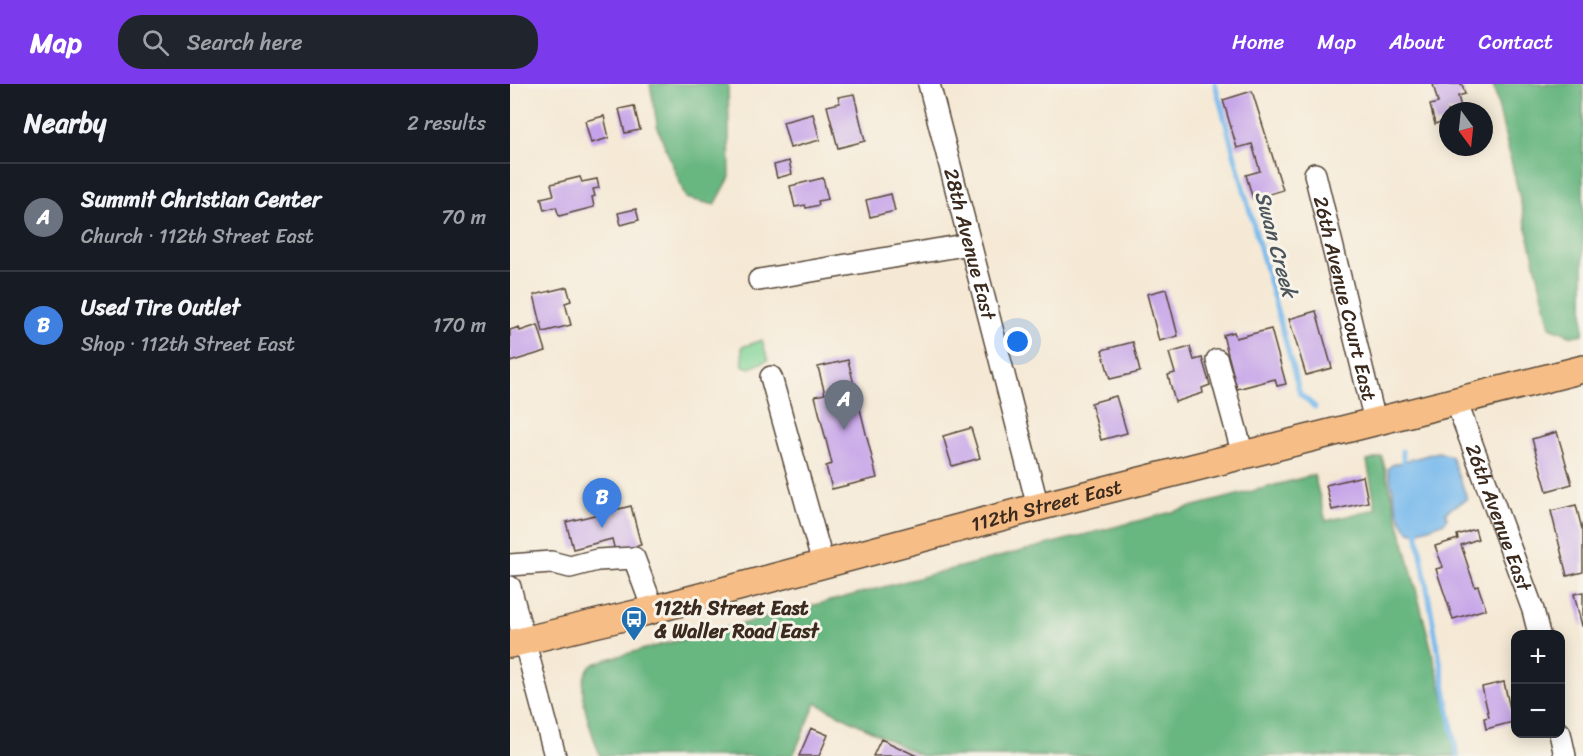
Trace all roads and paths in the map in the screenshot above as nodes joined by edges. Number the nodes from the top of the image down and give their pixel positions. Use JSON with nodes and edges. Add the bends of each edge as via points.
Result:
{"nodes":[{"id":1,"x":929,"y":84,"type":"edge"},
{"id":2,"x":1315,"y":174,"type":"dead end"},
{"id":3,"x":970,"y":244,"type":"junction"},
{"id":4,"x":759,"y":280,"type":"dead end"},
{"id":5,"x":1217,"y":360,"type":"dead end"},
{"id":6,"x":1583,"y":369,"type":"edge"},
{"id":7,"x":771,"y":376,"type":"dead end"},
{"id":8,"x":1456,"y":401,"type":"junction"},
{"id":9,"x":1375,"y":421,"type":"junction"},
{"id":10,"x":1244,"y":455,"type":"junction"},
{"id":11,"x":1038,"y":507,"type":"junction"},
{"id":12,"x":823,"y":564,"type":"junction"},
{"id":13,"x":510,"y":565,"type":"edge"},
{"id":14,"x":510,"y":587,"type":"edge"},
{"id":15,"x":653,"y":609,"type":"junction"},
{"id":16,"x":1538,"y":630,"type":"edge"},
{"id":17,"x":517,"y":642,"type":"edge"},
{"id":18,"x":1561,"y":738,"type":"edge"},
{"id":19,"x":555,"y":756,"type":"edge"},
{"id":20,"x":1565,"y":756,"type":"edge"}],
"edges":[{"from":1,"to":3,"type":"street","name":"28th Avenue East"},
{"from":2,"to":9,"type":"street","name":"26th Avenue Court East"},
{"from":3,"to":4,"type":"street"},
{"from":3,"to":11,"type":"street","name":"28th Avenue East"},
{"from":5,"to":10,"type":"street"},
{"from":6,"to":8,"type":"main road","name":"112th Street East"},
{"from":7,"to":12,"type":"street"},
{"from":8,"to":9,"type":"main road","name":"112th Street East"},
{"from":8,"to":16,"type":"street","name":"26th Avenue East"},
{"from":9,"to":10,"type":"main road","name":"112th Street East"},
{"from":10,"to":11,"type":"main road","name":"112th Street East"},
{"from":11,"to":12,"type":"main road","name":"112th Street East"},
{"from":12,"to":15,"type":"main road","name":"112th Street East"},
{"from":13,"to":15,"type":"street","via":[[551,562],[570,567],[597,560],[634,558]]},
{"from":14,"to":17,"type":"street"},
{"from":15,"to":17,"type":"main road","name":"112th Street East"},
{"from":17,"to":19,"type":"street"},
{"from":18,"to":20,"type":"street"}]}
